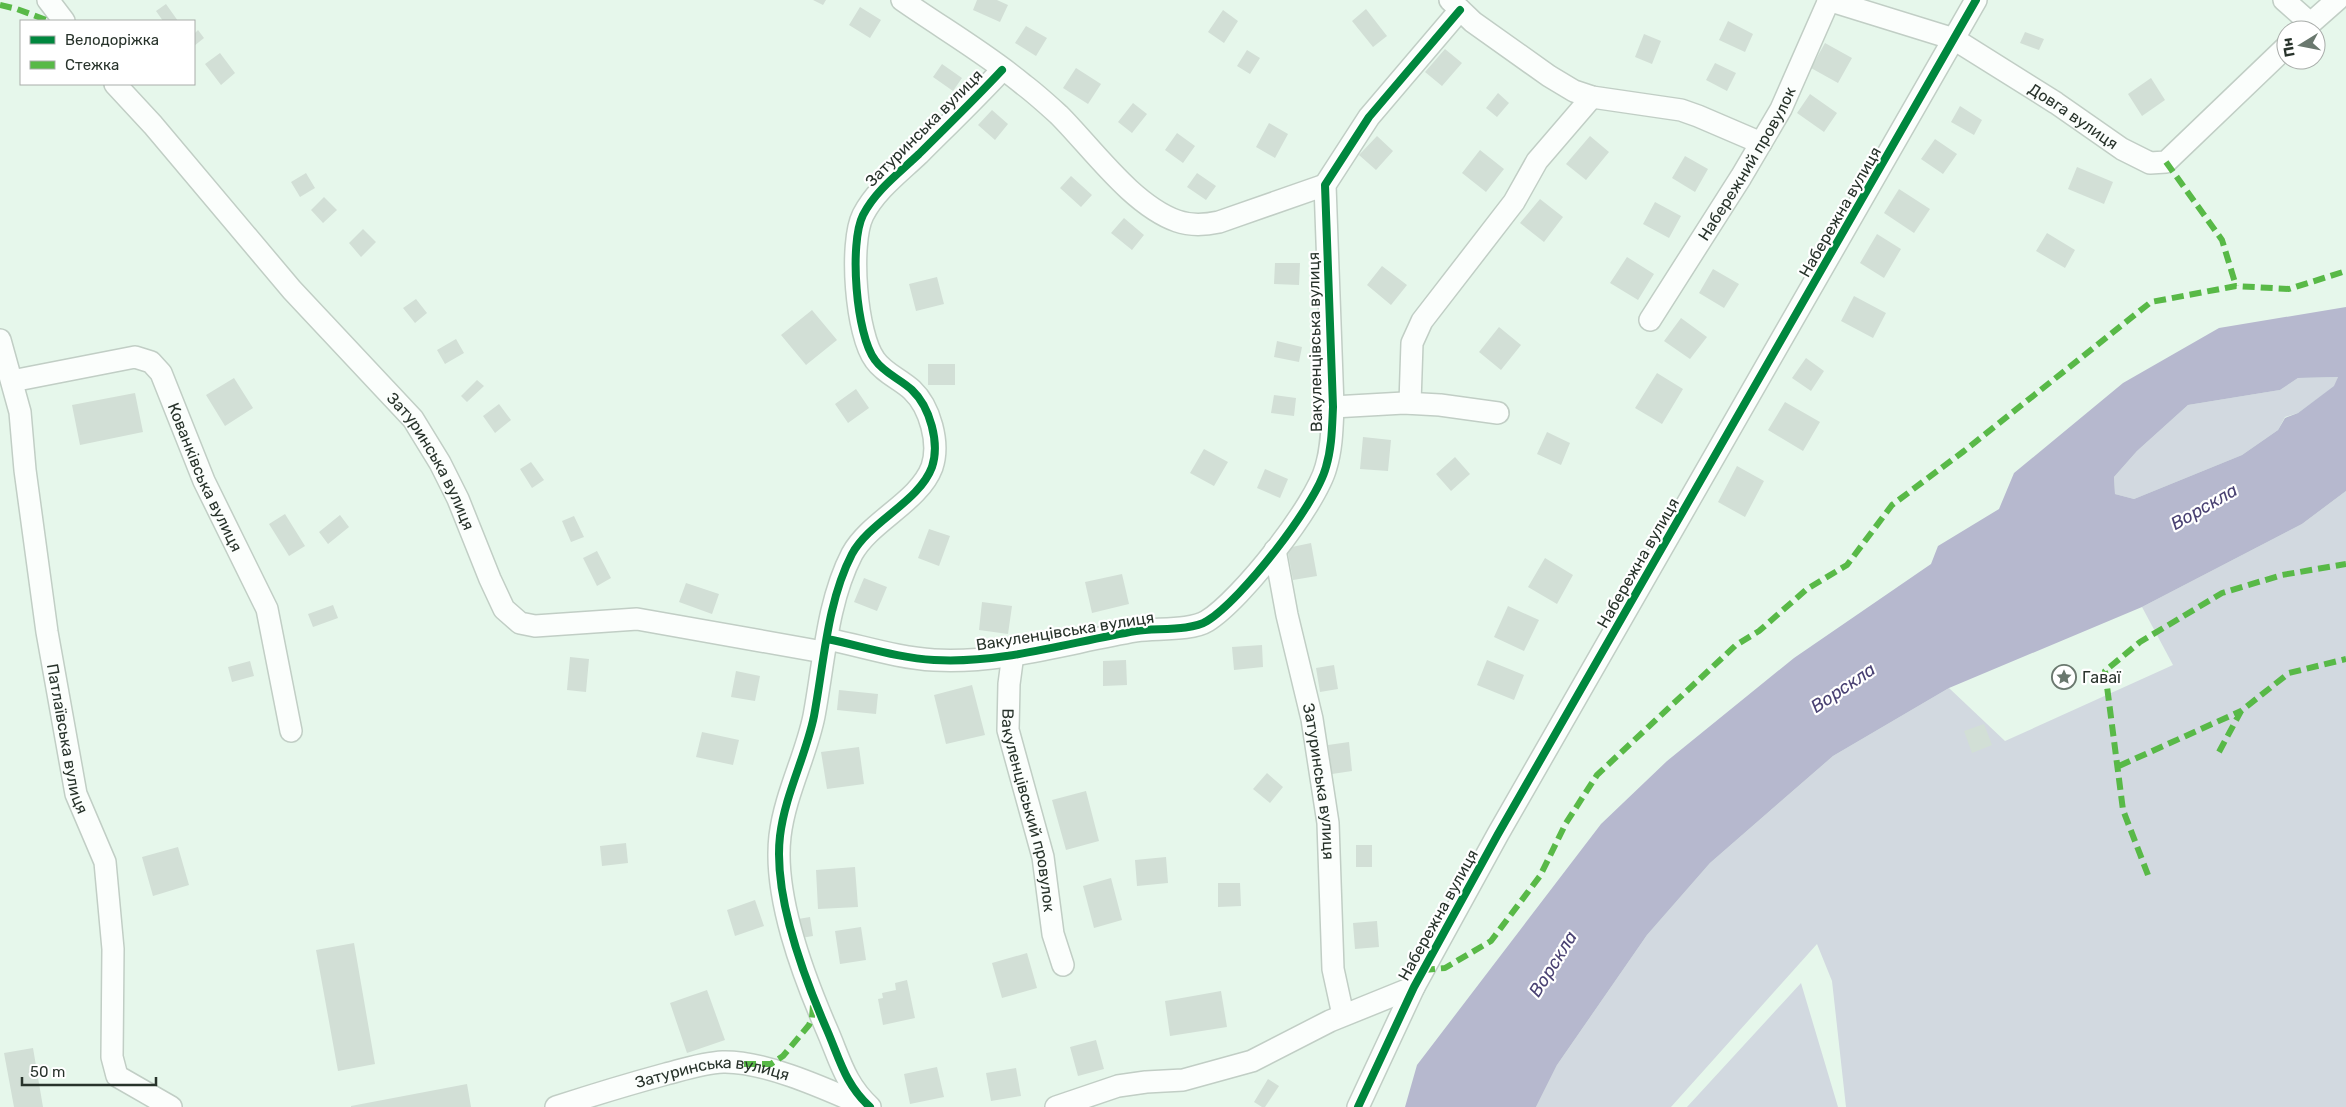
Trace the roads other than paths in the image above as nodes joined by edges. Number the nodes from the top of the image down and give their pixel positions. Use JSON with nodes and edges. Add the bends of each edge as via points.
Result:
{"nodes":[{"id":1,"x":48,"y":0,"type":"edge"},
{"id":2,"x":902,"y":0,"type":"edge"},
{"id":3,"x":1828,"y":0,"type":"edge"},
{"id":4,"x":1976,"y":0,"type":"edge"},
{"id":5,"x":2284,"y":0,"type":"edge"},
{"id":6,"x":2337,"y":0,"type":"edge"},
{"id":7,"x":1455,"y":5,"type":"edge"},
{"id":8,"x":63,"y":20,"type":"edge"},
{"id":9,"x":2301,"y":20,"type":"edge"},
{"id":10,"x":2313,"y":20,"type":"edge"},
{"id":11,"x":1954,"y":39,"type":"junction"},
{"id":12,"x":2276,"y":57,"type":"edge"},
{"id":13,"x":1002,"y":70,"type":"junction"},
{"id":14,"x":116,"y":85,"type":"edge"},
{"id":15,"x":1592,"y":96,"type":"junction"},
{"id":16,"x":1761,"y":144,"type":"junction"},
{"id":17,"x":1325,"y":185,"type":"junction"},
{"id":18,"x":1650,"y":320,"type":"dead end"},
{"id":19,"x":0,"y":340,"type":"edge"},
{"id":20,"x":12,"y":381,"type":"junction"},
{"id":21,"x":1410,"y":403,"type":"junction"},
{"id":22,"x":1333,"y":407,"type":"junction"},
{"id":23,"x":1498,"y":413,"type":"dead end"},
{"id":24,"x":1275,"y":550,"type":"junction"},
{"id":25,"x":825,"y":646,"type":"junction"},
{"id":26,"x":1013,"y":654,"type":"junction"},
{"id":27,"x":291,"y":731,"type":"dead end"},
{"id":28,"x":1063,"y":965,"type":"dead end"},
{"id":29,"x":1414,"y":987,"type":"junction"},
{"id":30,"x":1342,"y":1015,"type":"junction"},
{"id":31,"x":171,"y":1107,"type":"edge"},
{"id":32,"x":556,"y":1107,"type":"edge"},
{"id":33,"x":868,"y":1107,"type":"edge"},
{"id":34,"x":1056,"y":1107,"type":"edge"},
{"id":35,"x":1358,"y":1107,"type":"edge"}],
"edges":[{"from":1,"to":8,"type":"street"},
{"from":2,"to":13,"type":"street"},
{"from":3,"to":11,"type":"street","name":"Довга вулиця"},
{"from":3,"to":16,"type":"street","name":"Набережний провулок","via":[[1781,109]]},
{"from":4,"to":11,"type":"street","name":"Набережна вулиця"},
{"from":5,"to":9,"type":"street"},
{"from":6,"to":10,"type":"street"},
{"from":7,"to":15,"type":"street","via":[[1473,22],[1549,76],[1574,91]]},
{"from":7,"to":17,"type":"street","via":[[1369,117]]},
{"from":11,"to":12,"type":"street","name":"Довга вулиця","via":[[2122,149],[2150,163],[2166,162]]},
{"from":11,"to":29,"type":"street","name":"Набережна вулиця","via":[[1568,711]]},
{"from":13,"to":17,"type":"street","via":[[1059,115],[1136,194],[1176,221],[1190,225],[1212,224]]},
{"from":13,"to":25,"type":"street","name":"Затуринська вулиця","via":[[874,197],[856,237],[855,269],[868,346],[874,359],[921,400],[930,420],[934,454],[931,468],[922,483],[853,552],[841,580]]},
{"from":14,"to":25,"type":"street","name":"Затуринська вулиця","via":[[292,290],[413,419],[458,499],[504,609],[520,623],[535,626],[637,619]]},
{"from":15,"to":16,"type":"street","via":[[1681,110]]},
{"from":15,"to":21,"type":"street","via":[[1537,161],[1514,202],[1422,320],[1412,343]]},
{"from":16,"to":18,"type":"street","name":"Набережний провулок"},
{"from":17,"to":22,"type":"street","name":"Вакуленцівська вулиця"},
{"from":19,"to":20,"type":"street","name":"Патлаївська вулиця"},
{"from":20,"to":27,"type":"street","name":"Кованківська вулиця","via":[[135,357],[151,362],[161,373],[204,481],[267,609]]},
{"from":20,"to":31,"type":"street","name":"Патлаївська вулиця","via":[[20,412],[47,632],[76,794],[105,862],[114,949],[112,1057],[117,1076]]},
{"from":21,"to":22,"type":"street"},
{"from":21,"to":23,"type":"street"},
{"from":22,"to":24,"type":"street","name":"Вакуленцівська вулиця","via":[[1332,438],[1326,468],[1313,496]]},
{"from":24,"to":26,"type":"street","name":"Вакуленцівська вулиця","via":[[1250,582],[1207,622]]},
{"from":24,"to":30,"type":"street","name":"Затуринська вулиця","via":[[1312,719],[1325,799],[1333,969]]},
{"from":25,"to":26,"type":"street","name":"Вакуленцівська вулиця","via":[[934,660],[987,659]]},
{"from":25,"to":33,"type":"street","name":"Затуринська вулиця","via":[[814,719],[785,810],[780,837],[780,874],[806,984],[845,1076]]},
{"from":26,"to":28,"type":"street","name":"Вакуленцівський провулок","via":[[1008,730],[1043,857],[1053,934]]},
{"from":29,"to":30,"type":"street"},
{"from":29,"to":35,"type":"street","name":"Набережна вулиця"},
{"from":30,"to":34,"type":"street","via":[[1252,1061],[1183,1080],[1118,1086]]},
{"from":32,"to":33,"type":"street","name":"Затуринська вулиця","via":[[627,1084],[703,1064],[723,1062],[778,1073]]}]}
